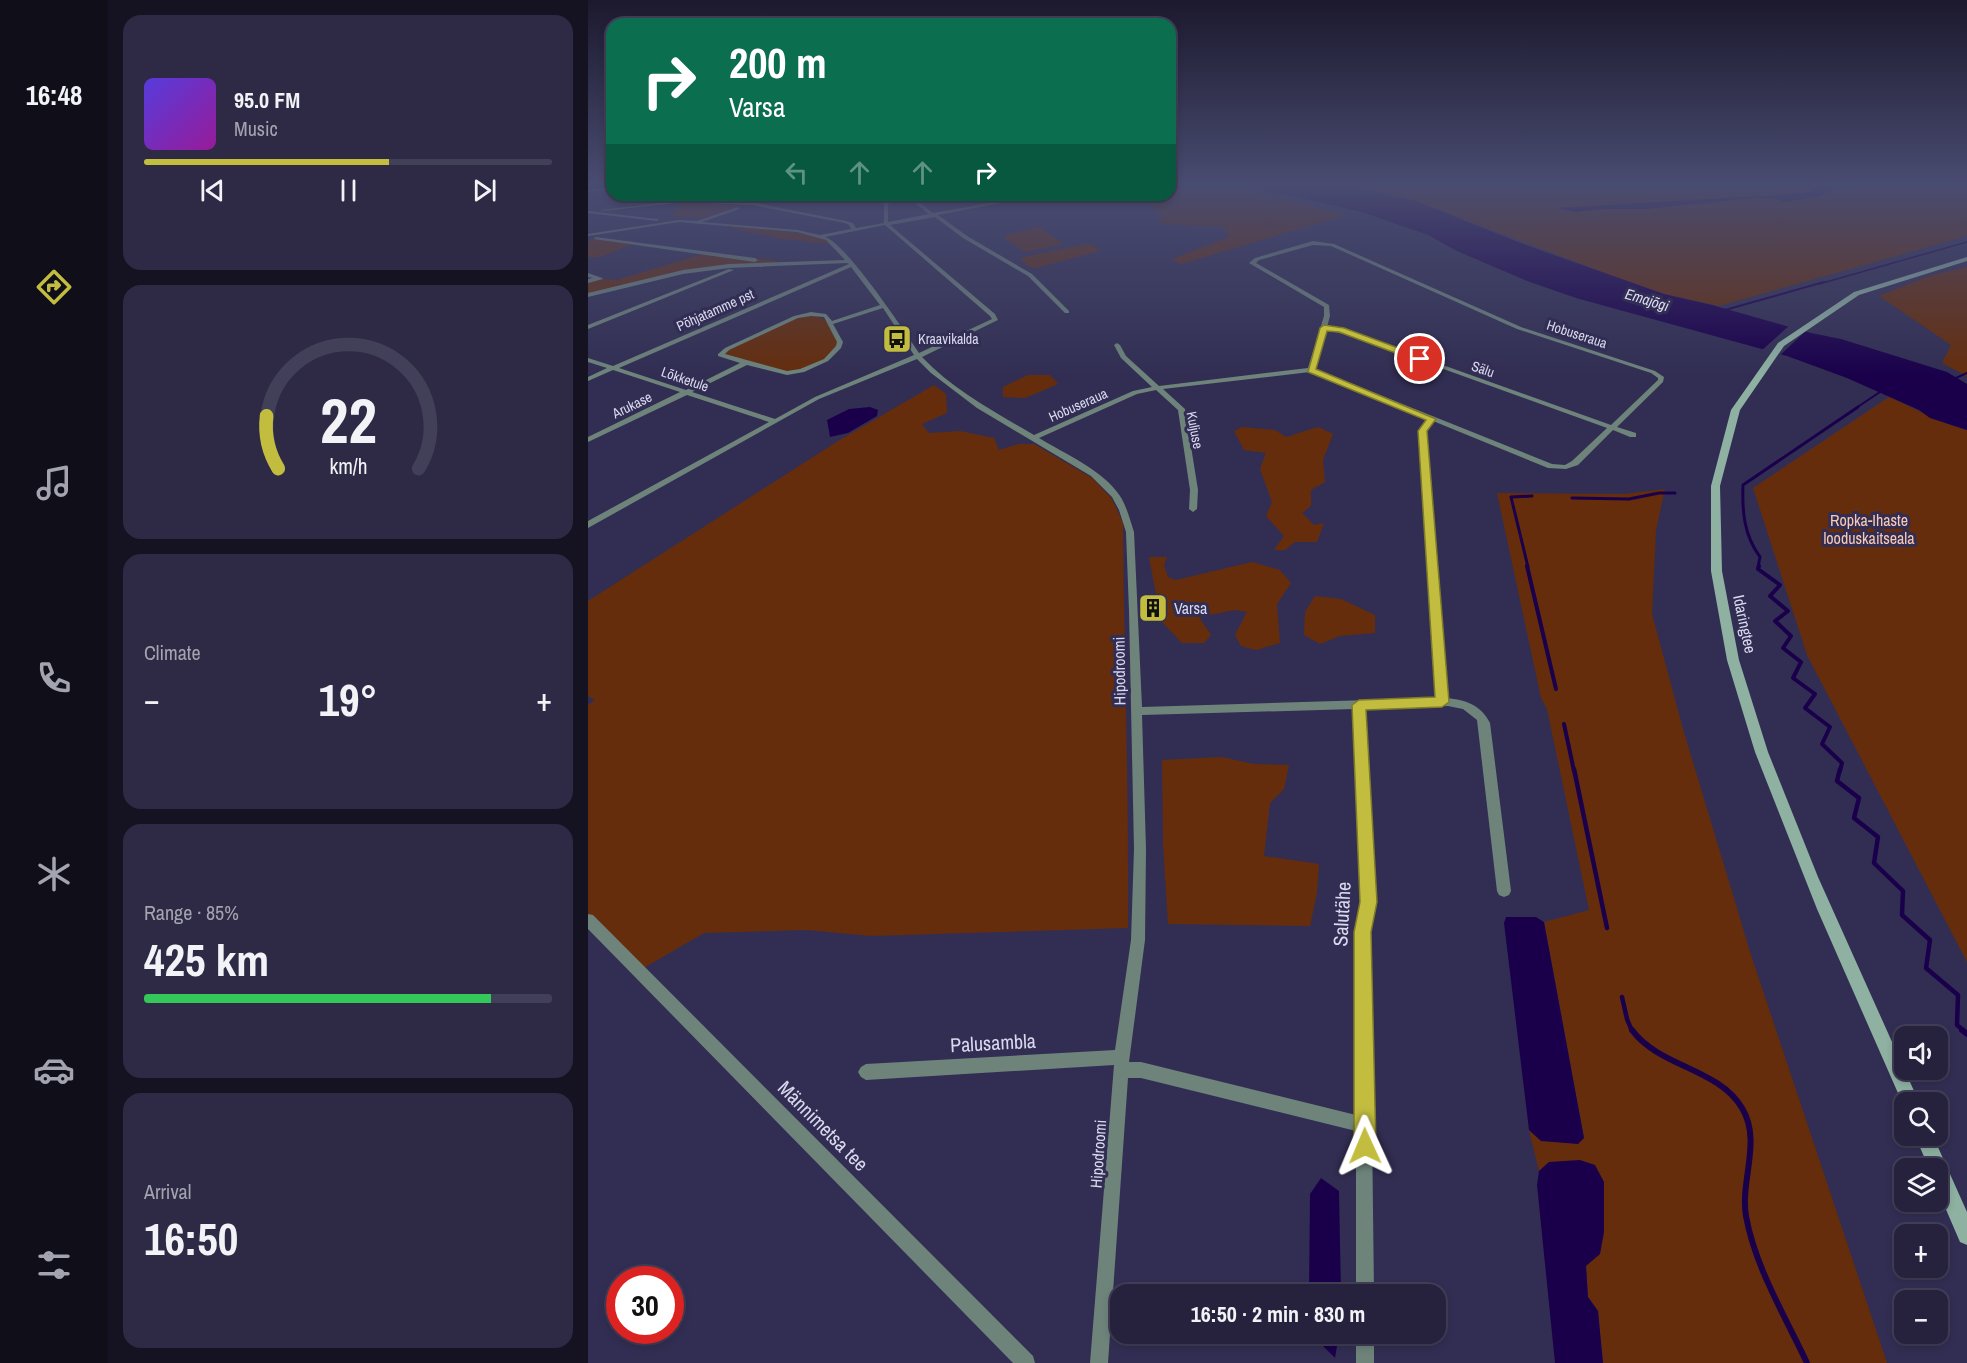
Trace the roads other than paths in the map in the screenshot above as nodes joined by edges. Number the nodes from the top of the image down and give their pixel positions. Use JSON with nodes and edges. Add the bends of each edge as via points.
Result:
{"nodes":[{"id":1,"x":671,"y":249,"type":"edge"},
{"id":2,"x":838,"y":249,"type":"edge"},
{"id":3,"x":915,"y":249,"type":"edge"},
{"id":4,"x":985,"y":249,"type":"edge"},
{"id":5,"x":1294,"y":249,"type":"edge"},
{"id":6,"x":1339,"y":249,"type":"edge"},
{"id":7,"x":1967,"y":260,"type":"edge"},
{"id":8,"x":850,"y":263,"type":"junction"},
{"id":9,"x":776,"y":264,"type":"junction"},
{"id":10,"x":743,"y":266,"type":"junction"},
{"id":11,"x":588,"y":275,"type":"edge"},
{"id":12,"x":588,"y":281,"type":"edge"},
{"id":13,"x":588,"y":295,"type":"edge"},
{"id":14,"x":884,"y":306,"type":"junction"},
{"id":15,"x":1067,"y":312,"type":"dead end"},
{"id":16,"x":831,"y":323,"type":"junction"},
{"id":17,"x":588,"y":327,"type":"edge"},
{"id":18,"x":1324,"y":328,"type":"junction"},
{"id":19,"x":1117,"y":345,"type":"dead end"},
{"id":20,"x":918,"y":356,"type":"junction"},
{"id":21,"x":588,"y":360,"type":"edge"},
{"id":22,"x":746,"y":363,"type":"junction"},
{"id":23,"x":613,"y":368,"type":"junction"},
{"id":24,"x":1311,"y":370,"type":"junction"},
{"id":25,"x":588,"y":379,"type":"edge"},
{"id":26,"x":1158,"y":388,"type":"junction"},
{"id":27,"x":686,"y":392,"type":"junction"},
{"id":28,"x":1431,"y":419,"type":"junction"},
{"id":29,"x":775,"y":421,"type":"junction"},
{"id":30,"x":1612,"y":428,"type":"junction"},
{"id":31,"x":1633,"y":435,"type":"dead end"},
{"id":32,"x":1033,"y":438,"type":"junction"},
{"id":33,"x":588,"y":440,"type":"edge"},
{"id":34,"x":1193,"y":509,"type":"dead end"},
{"id":35,"x":588,"y":525,"type":"edge"},
{"id":36,"x":1442,"y":702,"type":"junction"},
{"id":37,"x":1359,"y":705,"type":"junction"},
{"id":38,"x":1137,"y":711,"type":"junction"},
{"id":39,"x":1504,"y":891,"type":"dead end"},
{"id":40,"x":588,"y":920,"type":"edge"},
{"id":41,"x":1122,"y":1063,"type":"junction"},
{"id":42,"x":866,"y":1072,"type":"dead end"},
{"id":43,"x":1906,"y":1092,"type":"edge"},
{"id":44,"x":1365,"y":1125,"type":"junction"},
{"id":45,"x":1928,"y":1146,"type":"edge"},
{"id":46,"x":1967,"y":1235,"type":"edge"},
{"id":47,"x":1365,"y":1284,"type":"edge"},
{"id":48,"x":1365,"y":1344,"type":"edge"},
{"id":49,"x":1026,"y":1363,"type":"edge"},
{"id":50,"x":1099,"y":1363,"type":"edge"},
{"id":51,"x":1365,"y":1363,"type":"edge"}],
"edges":[{"from":1,"to":9,"type":"street","via":[[778,261]]},
{"from":2,"to":8,"type":"street","name":"Hipodroomi"},
{"from":3,"to":20,"type":"street","via":[[995,320]]},
{"from":4,"to":15,"type":"street","via":[[1030,275]]},
{"from":5,"to":18,"type":"street","name":"Hobuseraua","via":[[1252,261],[1324,303],[1328,312]]},
{"from":6,"to":30,"type":"street","name":"Hobuseraua","via":[[1520,328],[1661,377],[1659,384]]},
{"from":7,"to":43,"type":"main road","name":"Idaringtee","via":[[1909,274],[1860,293],[1802,328],[1771,356],[1758,371],[1731,421],[1717,465],[1713,506],[1718,591],[1728,646],[1748,714],[1809,873]]},
{"from":8,"to":9,"type":"street"},
{"from":8,"to":14,"type":"street","name":"Hipodroomi"},
{"from":8,"to":23,"type":"street","name":"Põhjatamme pst"},
{"from":9,"to":10,"type":"street"},
{"from":10,"to":13,"type":"street","via":[[683,272]]},
{"from":10,"to":17,"type":"street"},
{"from":11,"to":12,"type":"street","via":[[600,279]]},
{"from":14,"to":16,"type":"street"},
{"from":14,"to":20,"type":"street","name":"Hipodroomi"},
{"from":16,"to":22,"type":"street","via":[[839,337],[839,347],[821,363],[787,374]]},
{"from":16,"to":22,"type":"street","via":[[822,315],[802,315],[720,355]]},
{"from":18,"to":24,"type":"street","name":"Hobuseraua"},
{"from":18,"to":30,"type":"street","name":"Sälu","via":[[1354,334]]},
{"from":19,"to":26,"type":"street","name":"Kuljuse","via":[[1122,357]]},
{"from":20,"to":29,"type":"street","via":[[827,394]]},
{"from":20,"to":32,"type":"street","name":"Hipodroomi","via":[[959,393]]},
{"from":21,"to":23,"type":"street","name":"Lõkketule"},
{"from":22,"to":27,"type":"street","name":"Arukase"},
{"from":23,"to":25,"type":"street","name":"Põhjatamme pst"},
{"from":23,"to":27,"type":"street","name":"Lõkketule"},
{"from":24,"to":26,"type":"street","name":"Hobuseraua"},
{"from":24,"to":28,"type":"street","name":"Hobuseraua"},
{"from":26,"to":32,"type":"street","name":"Hobuseraua","via":[[1136,392]]},
{"from":26,"to":34,"type":"street","name":"Kuljuse","via":[[1181,409],[1194,490]]},
{"from":27,"to":29,"type":"street","name":"Lõkketule"},
{"from":27,"to":33,"type":"street","name":"Arukase"},
{"from":28,"to":30,"type":"street","name":"Hobuseraua","via":[[1560,467],[1575,463]]},
{"from":28,"to":36,"type":"street","via":[[1423,431]]},
{"from":29,"to":35,"type":"street"},
{"from":30,"to":31,"type":"street","name":"Sälu"},
{"from":32,"to":38,"type":"street","name":"Hipodroomi","via":[[1094,474],[1116,496],[1123,510],[1130,532]]},
{"from":36,"to":37,"type":"street"},
{"from":36,"to":39,"type":"street","via":[[1461,703],[1482,717]]},
{"from":37,"to":38,"type":"street"},
{"from":37,"to":44,"type":"street","name":"Salutähe","via":[[1369,902],[1362,932]]},
{"from":38,"to":41,"type":"street","name":"Hipodroomi","via":[[1138,940]]},
{"from":40,"to":49,"type":"street","name":"Männimetsa tee"},
{"from":41,"to":42,"type":"street","name":"Palusambla"},
{"from":41,"to":44,"type":"street"},
{"from":41,"to":50,"type":"street","name":"Hipodroomi"},
{"from":44,"to":47,"type":"street","name":"Salutähe"},
{"from":45,"to":46,"type":"main road"},
{"from":48,"to":51,"type":"street"}]}
